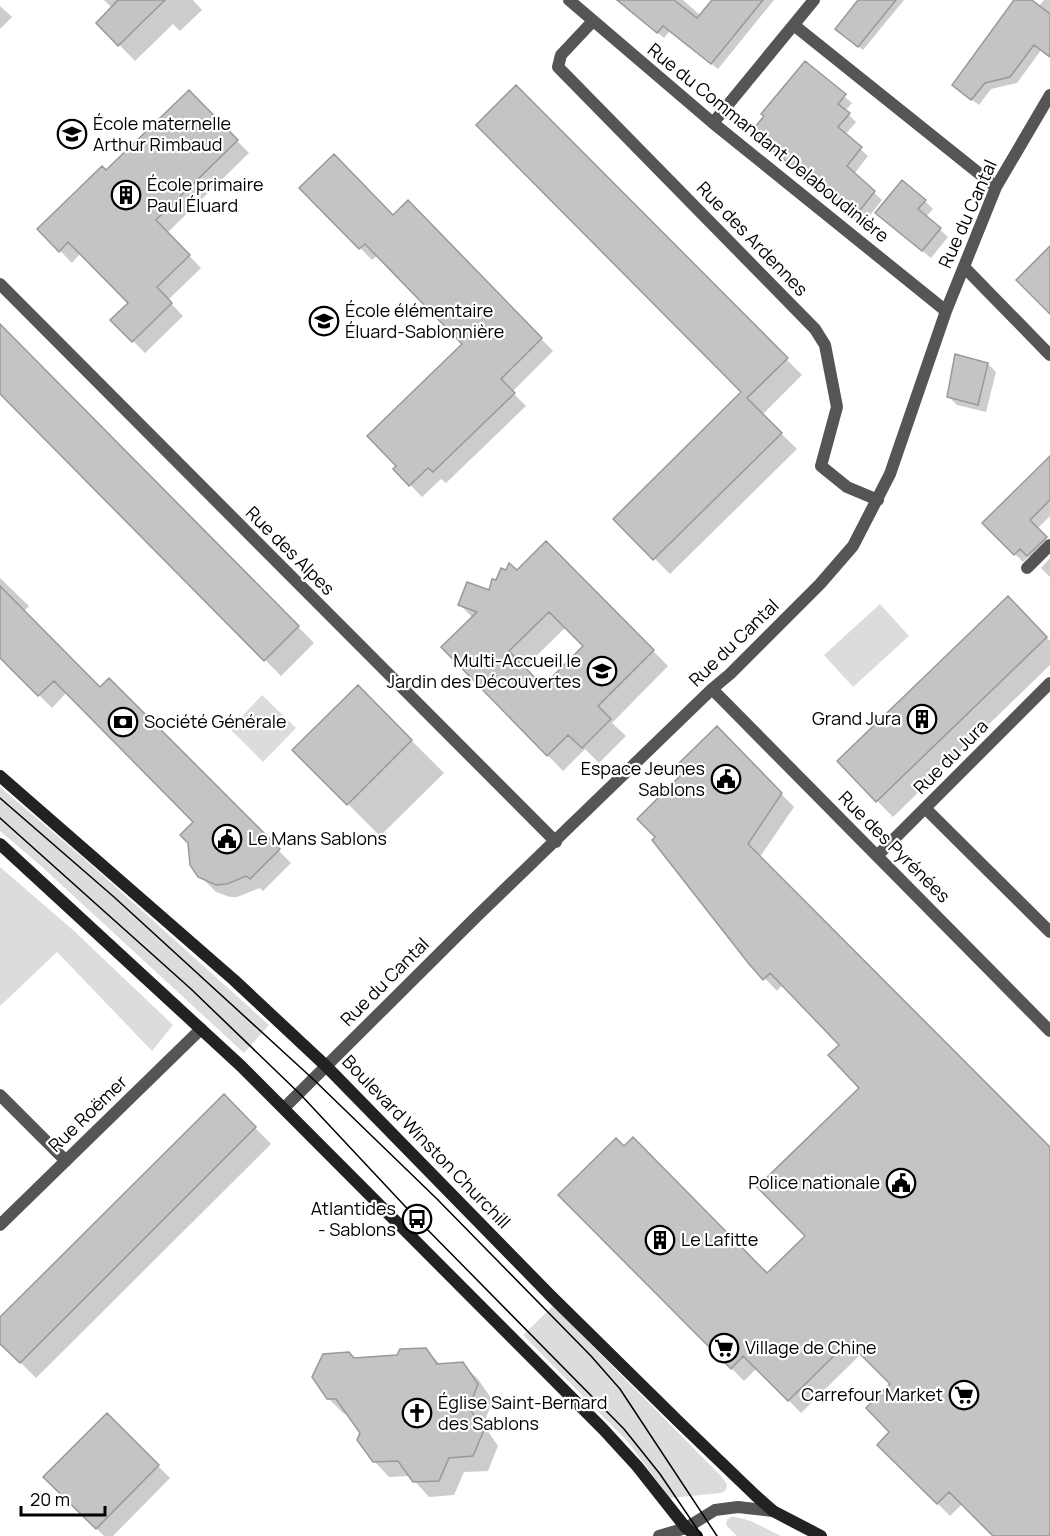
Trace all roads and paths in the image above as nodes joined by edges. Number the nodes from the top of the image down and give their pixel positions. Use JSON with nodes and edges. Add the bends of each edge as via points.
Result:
{"nodes":[{"id":1,"x":569,"y":0,"type":"edge"},
{"id":2,"x":814,"y":0,"type":"edge"},
{"id":3,"x":593,"y":21,"type":"junction"},
{"id":4,"x":795,"y":26,"type":"junction"},
{"id":5,"x":1050,"y":95,"type":"edge"},
{"id":6,"x":713,"y":123,"type":"junction"},
{"id":7,"x":996,"y":187,"type":"junction"},
{"id":8,"x":964,"y":267,"type":"junction"},
{"id":9,"x":0,"y":284,"type":"edge"},
{"id":10,"x":946,"y":311,"type":"junction"},
{"id":11,"x":1050,"y":355,"type":"edge"},
{"id":12,"x":878,"y":500,"type":"junction"},
{"id":13,"x":1050,"y":545,"type":"edge"},
{"id":14,"x":1027,"y":568,"type":"dead end"},
{"id":15,"x":1050,"y":683,"type":"edge"},
{"id":16,"x":712,"y":689,"type":"junction"},
{"id":17,"x":0,"y":776,"type":"edge"},
{"id":18,"x":925,"y":808,"type":"junction"},
{"id":19,"x":555,"y":842,"type":"junction"},
{"id":20,"x":0,"y":844,"type":"edge"},
{"id":21,"x":877,"y":856,"type":"junction"},
{"id":22,"x":1050,"y":932,"type":"edge"},
{"id":23,"x":201,"y":1029,"type":"junction"},
{"id":24,"x":1050,"y":1031,"type":"edge"},
{"id":25,"x":327,"y":1066,"type":"junction"},
{"id":26,"x":0,"y":1095,"type":"edge"},
{"id":27,"x":284,"y":1108,"type":"junction"},
{"id":28,"x":66,"y":1161,"type":"junction"},
{"id":29,"x":0,"y":1225,"type":"edge"},
{"id":30,"x":773,"y":1511,"type":"junction"},
{"id":31,"x":686,"y":1528,"type":"junction"},
{"id":32,"x":659,"y":1536,"type":"edge"},
{"id":33,"x":697,"y":1536,"type":"edge"},
{"id":34,"x":821,"y":1536,"type":"edge"}],
"edges":[{"from":1,"to":3,"type":"street","name":"Rue du Commandant Delaboudinière"},
{"from":2,"to":4,"type":"street"},
{"from":3,"to":6,"type":"street","name":"Rue du Commandant Delaboudinière"},
{"from":3,"to":12,"type":"street","name":"Rue des Ardennes","via":[[561,55],[558,67],[815,329],[825,345],[837,407],[821,466],[847,487]]},
{"from":4,"to":6,"type":"street"},
{"from":4,"to":7,"type":"street"},
{"from":5,"to":7,"type":"street","name":"Rue du Cantal"},
{"from":6,"to":10,"type":"street","name":"Rue du Commandant Delaboudinière"},
{"from":7,"to":8,"type":"street","name":"Rue du Cantal"},
{"from":8,"to":10,"type":"street","name":"Rue du Cantal"},
{"from":8,"to":11,"type":"street"},
{"from":9,"to":19,"type":"street","name":"Rue des Alpes"},
{"from":10,"to":12,"type":"street","name":"Rue du Cantal"},
{"from":12,"to":16,"type":"street","name":"Rue du Cantal","via":[[853,546]]},
{"from":13,"to":14,"type":"street"},
{"from":15,"to":18,"type":"street","name":"Rue du Jura"},
{"from":16,"to":19,"type":"street","name":"Rue du Cantal"},
{"from":16,"to":21,"type":"street","name":"Rue des Pyrénées"},
{"from":17,"to":25,"type":"street","name":"Boulevard Winston Churchill"},
{"from":18,"to":21,"type":"street","name":"Rue du Jura"},
{"from":18,"to":22,"type":"street"},
{"from":19,"to":25,"type":"street","name":"Rue du Cantal"},
{"from":20,"to":23,"type":"street"},
{"from":21,"to":24,"type":"street","name":"Rue des Pyrénées"},
{"from":23,"to":27,"type":"street"},
{"from":23,"to":28,"type":"street","name":"Rue Roëmer"},
{"from":25,"to":27,"type":"street","name":"Rue du Cantal"},
{"from":25,"to":30,"type":"street","name":"Boulevard Winston Churchill","via":[[566,1311]]},
{"from":26,"to":28,"type":"street"},
{"from":27,"to":31,"type":"street","via":[[603,1429]]},
{"from":28,"to":29,"type":"street","name":"Rue Roëmer"},
{"from":30,"to":31,"type":"street","via":[[738,1507],[715,1510]]},
{"from":30,"to":34,"type":"street","name":"Boulevard Winston Churchill"},
{"from":31,"to":32,"type":"street"},
{"from":31,"to":33,"type":"street"}]}
